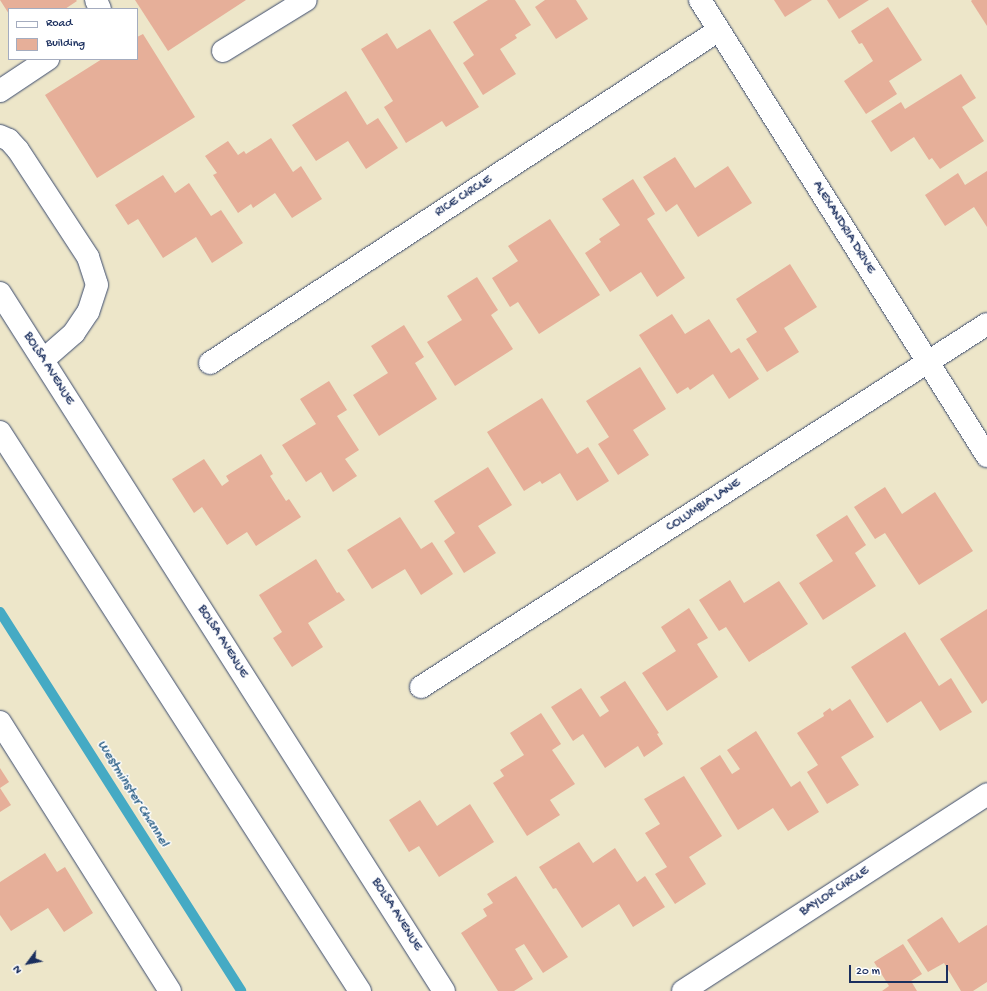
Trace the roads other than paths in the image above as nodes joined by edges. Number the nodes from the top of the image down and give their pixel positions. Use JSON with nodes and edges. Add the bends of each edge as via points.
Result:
{"nodes":[{"id":1,"x":306,"y":0,"type":"edge"},
{"id":2,"x":700,"y":0,"type":"edge"},
{"id":3,"x":718,"y":30,"type":"junction"},
{"id":4,"x":223,"y":51,"type":"dead end"},
{"id":5,"x":46,"y":60,"type":"edge"},
{"id":6,"x":0,"y":91,"type":"edge"},
{"id":7,"x":0,"y":136,"type":"edge"},
{"id":8,"x":0,"y":293,"type":"edge"},
{"id":9,"x":987,"y":324,"type":"edge"},
{"id":10,"x":43,"y":360,"type":"junction"},
{"id":11,"x":210,"y":363,"type":"dead end"},
{"id":12,"x":928,"y":363,"type":"junction"},
{"id":13,"x":0,"y":432,"type":"edge"},
{"id":14,"x":987,"y":456,"type":"edge"},
{"id":15,"x":421,"y":687,"type":"dead end"},
{"id":16,"x":0,"y":722,"type":"edge"},
{"id":17,"x":987,"y":794,"type":"edge"},
{"id":18,"x":170,"y":991,"type":"edge"},
{"id":19,"x":360,"y":991,"type":"edge"},
{"id":20,"x":444,"y":991,"type":"edge"},
{"id":21,"x":683,"y":991,"type":"edge"}],
"edges":[{"from":1,"to":4,"type":"street"},
{"from":2,"to":3,"type":"street","name":"ALEXANDRIA DRIVE"},
{"from":3,"to":11,"type":"street","name":"RICE CIRCLE"},
{"from":3,"to":12,"type":"street","name":"ALEXANDRIA DRIVE"},
{"from":5,"to":6,"type":"street"},
{"from":7,"to":10,"type":"street","via":[[9,140],[31,170],[88,257],[97,284],[88,312],[74,333]]},
{"from":8,"to":10,"type":"street","name":"BOLSA AVENUE"},
{"from":9,"to":12,"type":"street","name":"COLUMBIA LANE"},
{"from":10,"to":20,"type":"street","name":"BOLSA AVENUE"},
{"from":12,"to":14,"type":"street","name":"ALEXANDRIA DRIVE"},
{"from":12,"to":15,"type":"street","name":"COLUMBIA LANE"},
{"from":13,"to":19,"type":"street"},
{"from":16,"to":18,"type":"street"},
{"from":17,"to":21,"type":"street","name":"BAYLOR CIRCLE"}]}
